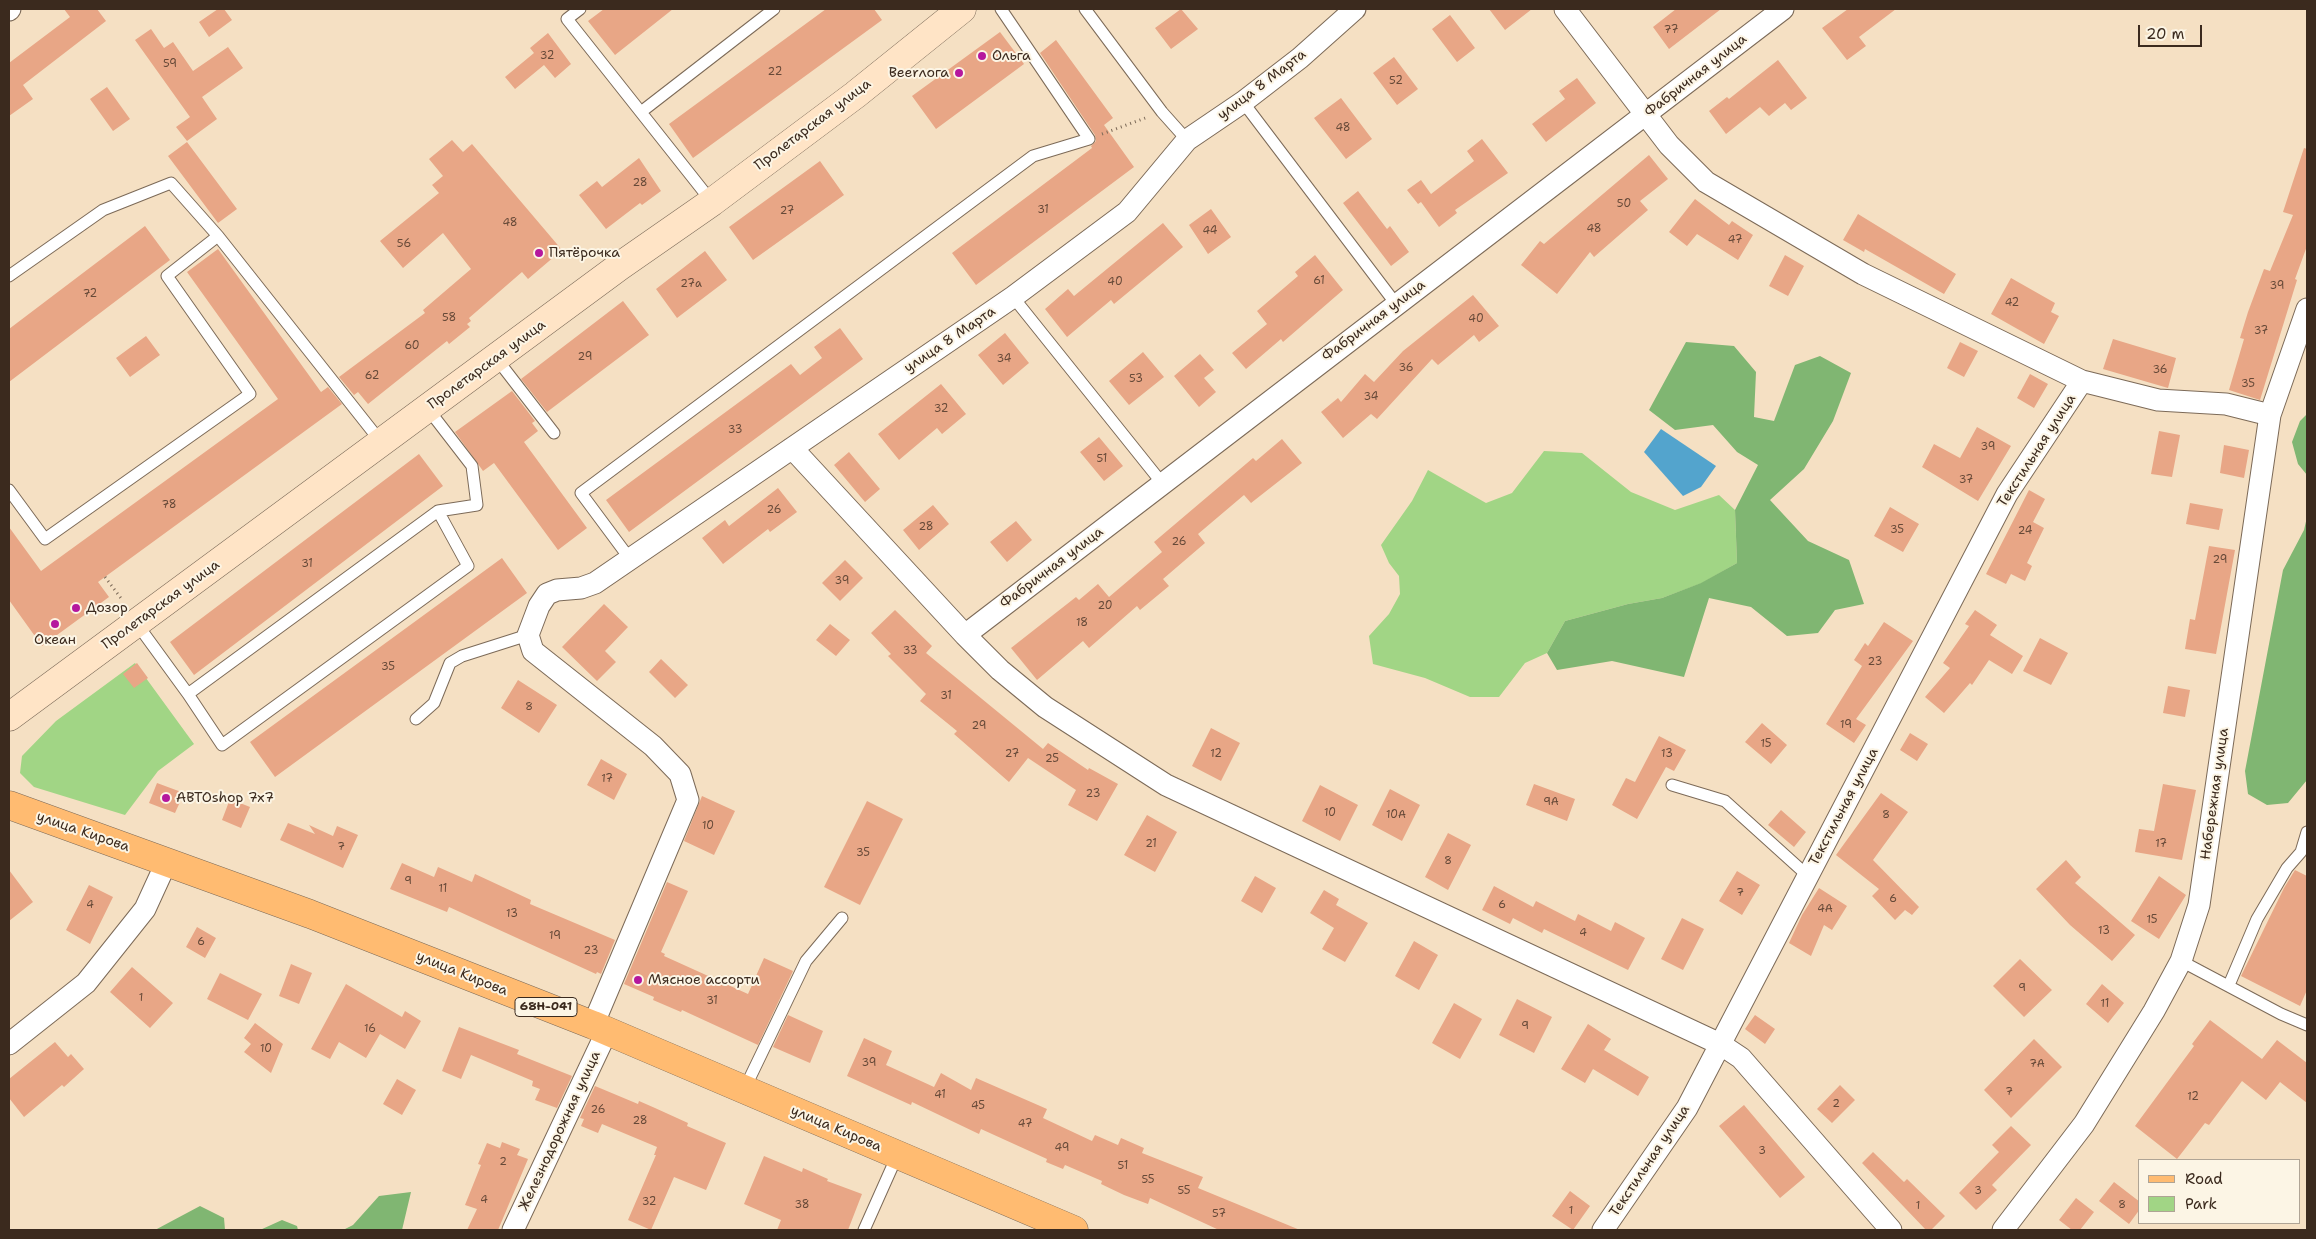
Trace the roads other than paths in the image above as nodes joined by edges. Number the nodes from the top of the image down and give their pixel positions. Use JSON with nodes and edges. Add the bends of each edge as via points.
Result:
{"nodes":[{"id":1,"x":580,"y":9,"type":"edge"},
{"id":2,"x":774,"y":9,"type":"edge"},
{"id":3,"x":962,"y":9,"type":"edge"},
{"id":4,"x":1001,"y":9,"type":"edge"},
{"id":5,"x":1085,"y":9,"type":"edge"},
{"id":6,"x":1355,"y":9,"type":"edge"},
{"id":7,"x":1565,"y":9,"type":"edge"},
{"id":8,"x":1783,"y":9,"type":"edge"},
{"id":9,"x":1244,"y":102,"type":"junction"},
{"id":10,"x":641,"y":112,"type":"junction"},
{"id":11,"x":1645,"y":115,"type":"junction"},
{"id":12,"x":1187,"y":140,"type":"junction"},
{"id":13,"x":712,"y":202,"type":"junction"},
{"id":14,"x":218,"y":236,"type":"junction"},
{"id":15,"x":9,"y":276,"type":"edge"},
{"id":16,"x":1013,"y":298,"type":"junction"},
{"id":17,"x":1396,"y":304,"type":"junction"},
{"id":18,"x":2307,"y":309,"type":"edge"},
{"id":19,"x":496,"y":358,"type":"junction"},
{"id":20,"x":2082,"y":381,"type":"junction"},
{"id":21,"x":428,"y":409,"type":"junction"},
{"id":22,"x":2270,"y":416,"type":"junction"},
{"id":23,"x":554,"y":433,"type":"dead end"},
{"id":24,"x":382,"y":443,"type":"junction"},
{"id":25,"x":792,"y":448,"type":"junction"},
{"id":26,"x":1162,"y":483,"type":"junction"},
{"id":27,"x":9,"y":490,"type":"edge"},
{"id":28,"x":438,"y":511,"type":"junction"},
{"id":29,"x":630,"y":559,"type":"junction"},
{"id":30,"x":130,"y":612,"type":"junction"},
{"id":31,"x":965,"y":634,"type":"junction"},
{"id":32,"x":528,"y":635,"type":"junction"},
{"id":33,"x":188,"y":694,"type":"junction"},
{"id":34,"x":9,"y":717,"type":"edge"},
{"id":35,"x":416,"y":720,"type":"dead end"},
{"id":36,"x":1672,"y":785,"type":"dead end"},
{"id":37,"x":9,"y":806,"type":"edge"},
{"id":38,"x":2307,"y":832,"type":"edge"},
{"id":39,"x":166,"y":861,"type":"junction"},
{"id":40,"x":1808,"y":876,"type":"junction"},
{"id":41,"x":842,"y":918,"type":"dead end"},
{"id":42,"x":2181,"y":961,"type":"junction"},
{"id":43,"x":2229,"y":985,"type":"junction"},
{"id":44,"x":2307,"y":1023,"type":"edge"},
{"id":45,"x":600,"y":1028,"type":"junction"},
{"id":46,"x":9,"y":1044,"type":"edge"},
{"id":47,"x":1720,"y":1044,"type":"junction"},
{"id":48,"x":744,"y":1090,"type":"junction"},
{"id":49,"x":897,"y":1156,"type":"junction"},
{"id":50,"x":513,"y":1230,"type":"edge"},
{"id":51,"x":864,"y":1230,"type":"edge"},
{"id":52,"x":1074,"y":1230,"type":"edge"},
{"id":53,"x":1603,"y":1230,"type":"edge"},
{"id":54,"x":1891,"y":1230,"type":"edge"},
{"id":55,"x":2003,"y":1230,"type":"edge"}],
"edges":[{"from":1,"to":10,"type":"lane","via":[[568,19]]},
{"from":2,"to":10,"type":"lane"},
{"from":3,"to":13,"type":"street","name":"Пролетарская улица","via":[[855,95]]},
{"from":4,"to":29,"type":"lane","via":[[1089,139],[1033,156],[581,493]]},
{"from":5,"to":12,"type":"lane","via":[[1162,112]]},
{"from":6,"to":9,"type":"street","name":"улица 8 Марта"},
{"from":7,"to":11,"type":"street"},
{"from":8,"to":11,"type":"street","name":"Фабричная улица"},
{"from":9,"to":12,"type":"street","name":"улица 8 Марта"},
{"from":9,"to":17,"type":"lane"},
{"from":10,"to":13,"type":"lane"},
{"from":11,"to":17,"type":"street","name":"Фабричная улица"},
{"from":11,"to":20,"type":"street","via":[[1706,182],[1863,274]]},
{"from":12,"to":16,"type":"street","name":"улица 8 Марта","via":[[1127,212]]},
{"from":13,"to":19,"type":"street","name":"Пролетарская улица"},
{"from":14,"to":15,"type":"lane","via":[[172,183],[102,210]]},
{"from":14,"to":24,"type":"lane"},
{"from":14,"to":27,"type":"lane","via":[[167,276],[250,394],[45,539]]},
{"from":16,"to":25,"type":"street","name":"улица 8 Марта"},
{"from":16,"to":26,"type":"lane"},
{"from":17,"to":26,"type":"street","name":"Фабричная улица"},
{"from":18,"to":22,"type":"street","name":"Набережная улица"},
{"from":19,"to":21,"type":"street","name":"Пролетарская улица"},
{"from":19,"to":23,"type":"lane"},
{"from":20,"to":22,"type":"street","via":[[2158,400],[2226,404]]},
{"from":20,"to":40,"type":"street","name":"Текстильная улица","via":[[2007,494]]},
{"from":21,"to":24,"type":"street","name":"Пролетарская улица"},
{"from":21,"to":28,"type":"lane","via":[[472,466],[477,505]]},
{"from":22,"to":42,"type":"street","name":"Набережная улица","via":[[2199,904]]},
{"from":24,"to":30,"type":"street","name":"Пролетарская улица"},
{"from":25,"to":29,"type":"street","name":"улица 8 Марта"},
{"from":25,"to":31,"type":"street"},
{"from":26,"to":31,"type":"street","name":"Фабричная улица"},
{"from":28,"to":33,"type":"lane"},
{"from":28,"to":33,"type":"lane","via":[[468,566],[222,744]]},
{"from":29,"to":32,"type":"street","name":"улица 8 Марта","via":[[595,583],[548,594],[539,606]]},
{"from":30,"to":33,"type":"lane"},
{"from":30,"to":34,"type":"street","name":"Пролетарская улица"},
{"from":31,"to":47,"type":"street","via":[[1000,670],[1045,707],[1166,785]]},
{"from":32,"to":35,"type":"lane","via":[[462,656],[450,663],[434,703]]},
{"from":32,"to":45,"type":"street","name":"Железнодорожная улица","via":[[533,651],[653,746],[680,774],[688,800]]},
{"from":36,"to":40,"type":"lane","via":[[1725,801]]},
{"from":37,"to":39,"type":"main road","name":"улица Кирова","number":"68Н-041"},
{"from":38,"to":43,"type":"lane","via":[[2301,852],[2287,868],[2256,920]]},
{"from":39,"to":45,"type":"main road","name":"улица Кирова","number":"68Н-041"},
{"from":39,"to":46,"type":"street","via":[[145,909],[86,983]]},
{"from":40,"to":47,"type":"street","name":"Текстильная улица"},
{"from":41,"to":48,"type":"lane","via":[[806,961]]},
{"from":42,"to":43,"type":"lane"},
{"from":42,"to":55,"type":"street","name":"Набережная улица","via":[[2084,1124]]},
{"from":43,"to":44,"type":"lane","via":[[2282,1014]]},
{"from":45,"to":48,"type":"main road","name":"улица Кирова","number":"68Н-041"},
{"from":45,"to":50,"type":"street","name":"Железнодорожная улица"},
{"from":47,"to":53,"type":"street","name":"Текстильная улица","via":[[1687,1108]]},
{"from":47,"to":54,"type":"street","via":[[1741,1058]]},
{"from":48,"to":49,"type":"main road","name":"улица Кирова","number":"68Н-041"},
{"from":49,"to":51,"type":"lane"},
{"from":49,"to":52,"type":"main road","name":"улица Кирова","number":"68Н-041"}]}
